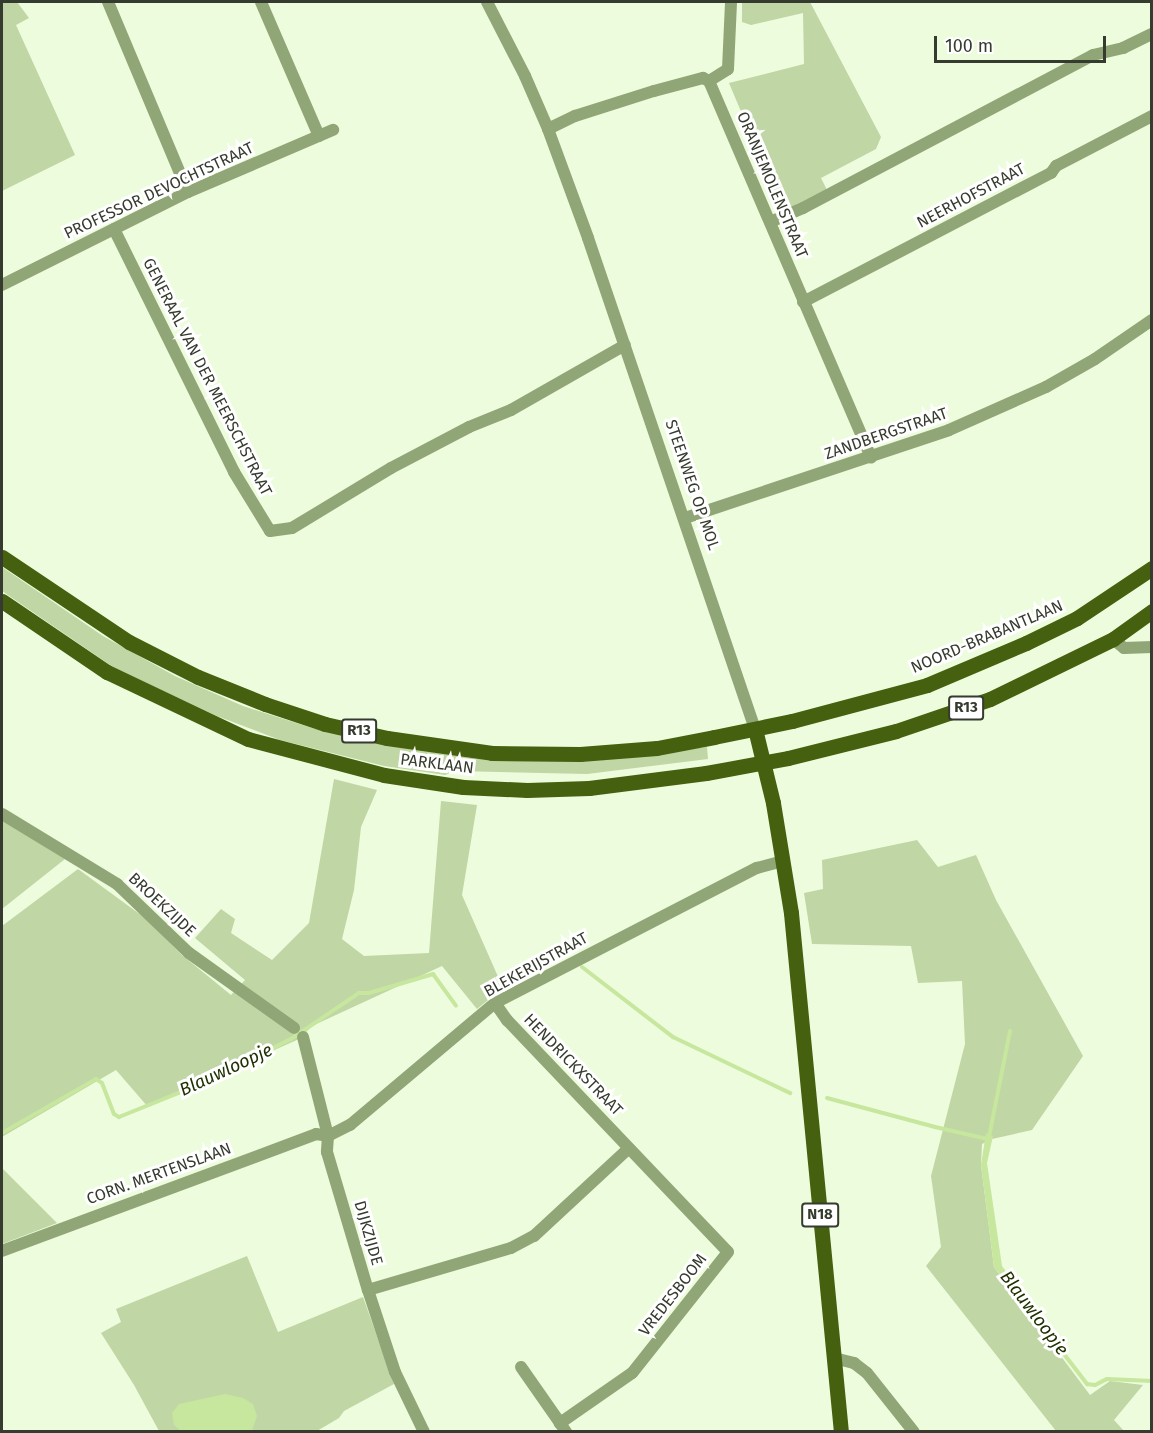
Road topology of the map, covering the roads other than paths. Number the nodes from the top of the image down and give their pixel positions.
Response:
1 (108, 2) edge
2 (261, 2) edge
3 (487, 2) edge
4 (730, 2) edge
5 (1152, 34) edge
6 (709, 81) junction
7 (1152, 116) edge
8 (548, 129) junction
9 (333, 130) dead end
10 (319, 136) junction
11 (188, 192) junction
12 (770, 222) junction
13 (114, 229) junction
14 (2, 285) edge
15 (803, 302) junction
16 (1152, 320) edge
17 (625, 345) junction
18 (871, 458) junction
19 (685, 518) junction
20 (2, 557) edge
21 (1152, 568) edge
22 (2, 601) edge
23 (1152, 611) edge
24 (1113, 639) junction
25 (1152, 647) edge
26 (755, 729) junction
27 (764, 762) junction
28 (2, 814) edge
29 (783, 861) junction
30 (495, 1003) junction
31 (298, 1033) joint
32 (328, 1137) junction
33 (629, 1148) junction
34 (715, 1238) joint
35 (2, 1251) edge
36 (368, 1290) junction
37 (834, 1358) junction
38 (521, 1367) dead end
39 (563, 1427) edge
40 (424, 1431) edge
41 (841, 1431) edge
42 (914, 1431) edge

1 - 11 street
2 - 10 street
3 - 8 street, STEENWEG OP MOL
4 - 6 street
5 - 12 street
6 - 8 street
6 - 12 street, ORANJEMOLENSTRAAT
7 - 15 street, NEERHOFSTRAAT
8 - 17 street, STEENWEG OP MOL
9 - 10 street, PROFESSOR DEVOCHTSTRAAT
10 - 11 street, PROFESSOR DEVOCHTSTRAAT
11 - 13 street, PROFESSOR DEVOCHTSTRAAT
12 - 15 street, ORANJEMOLENSTRAAT
13 - 14 street, PROFESSOR DEVOCHTSTRAAT
13 - 17 street, GENERAAL VAN DER MEERSCHSTRAAT
15 - 18 street, ORANJEMOLENSTRAAT
16 - 18 street, ZANDBERGSTRAAT
17 - 19 street, STEENWEG OP MOL
18 - 19 street, ZANDBERGSTRAAT
19 - 26 street, STEENWEG OP MOL
20 - 26 main road, PARKLAAN / R13
21 - 26 main road, NOORD-BRABANTLAAN / R13
22 - 27 main road, PARKLAAN / R13
23 - 24 main road, R13
24 - 25 street
24 - 27 main road, R13
26 - 27 main road, STEENWEG OP MOL / N18
27 - 29 main road, STEENWEG OP MOL / N18
28 - 31 street, BROEKZIJDE
29 - 30 street, BLEKERIJSTRAAT
29 - 37 main road, STEENWEG OP MOL / N18
30 - 32 street, BLEKERIJSTRAAT
30 - 33 street, HENDRICKXSTRAAT
31 - 32 street, DIJKZIJDE
32 - 35 street, CORN. MERTENSLAAN
32 - 36 street, DIJKZIJDE
33 - 34 street, HENDRICKXSTRAAT
33 - 36 street
34 - 39 street, VREDESBOOM
36 - 40 street, DIJKZIJDE
37 - 41 main road, N18
37 - 42 street
38 - 39 street, VREDESBOOM

